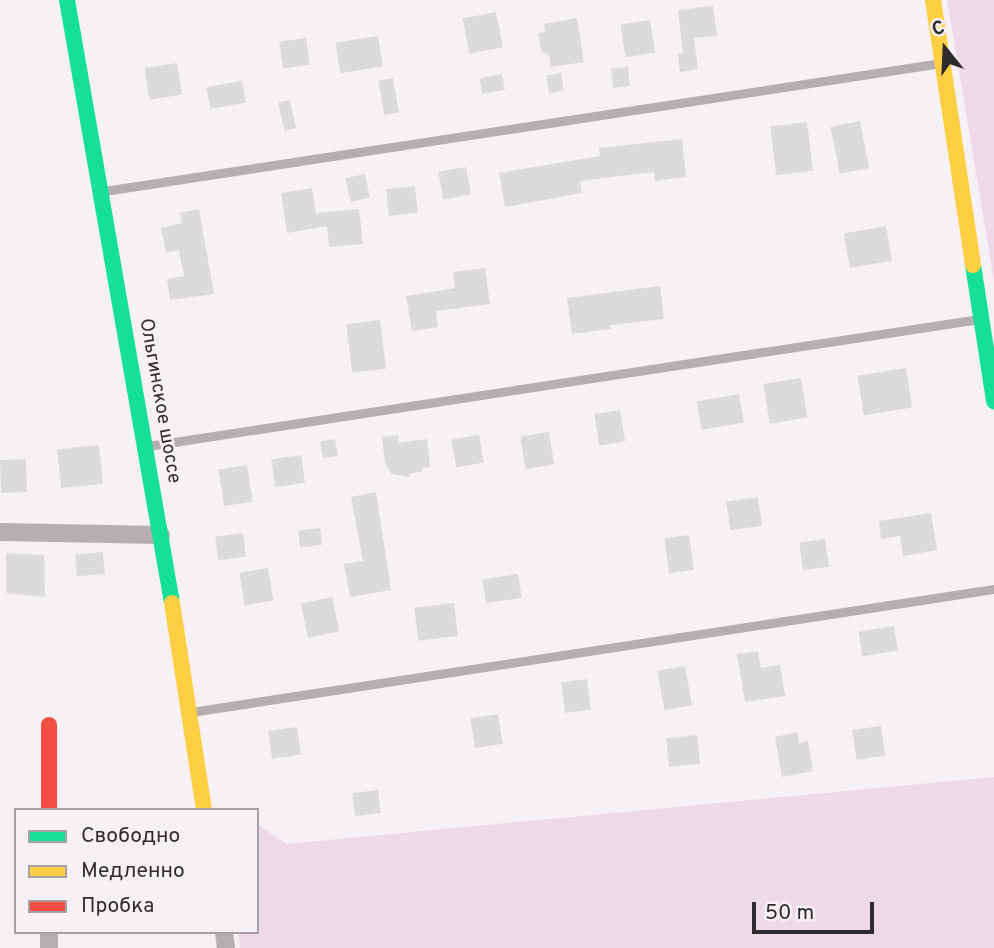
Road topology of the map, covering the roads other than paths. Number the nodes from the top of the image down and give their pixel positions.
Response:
1 (67, 0) edge
2 (933, 0) edge
3 (943, 62) junction
4 (100, 191) junction
5 (980, 319) junction
6 (994, 401) edge
7 (145, 446) junction
8 (0, 532) edge
9 (161, 535) junction
10 (994, 589) edge
11 (189, 712) junction
12 (49, 725) dead end
13 (49, 808) edge
14 (204, 808) edge

1 - 4 street, Ольгинское шоссе
2 - 3 street
3 - 4 lane
3 - 5 street
4 - 7 street, Ольгинское шоссе
5 - 6 street
5 - 7 lane
7 - 9 street, Ольгинское шоссе
8 - 9 street
9 - 11 street, Ольгинское шоссе
10 - 11 lane
11 - 14 street, Ольгинское шоссе
12 - 13 street

